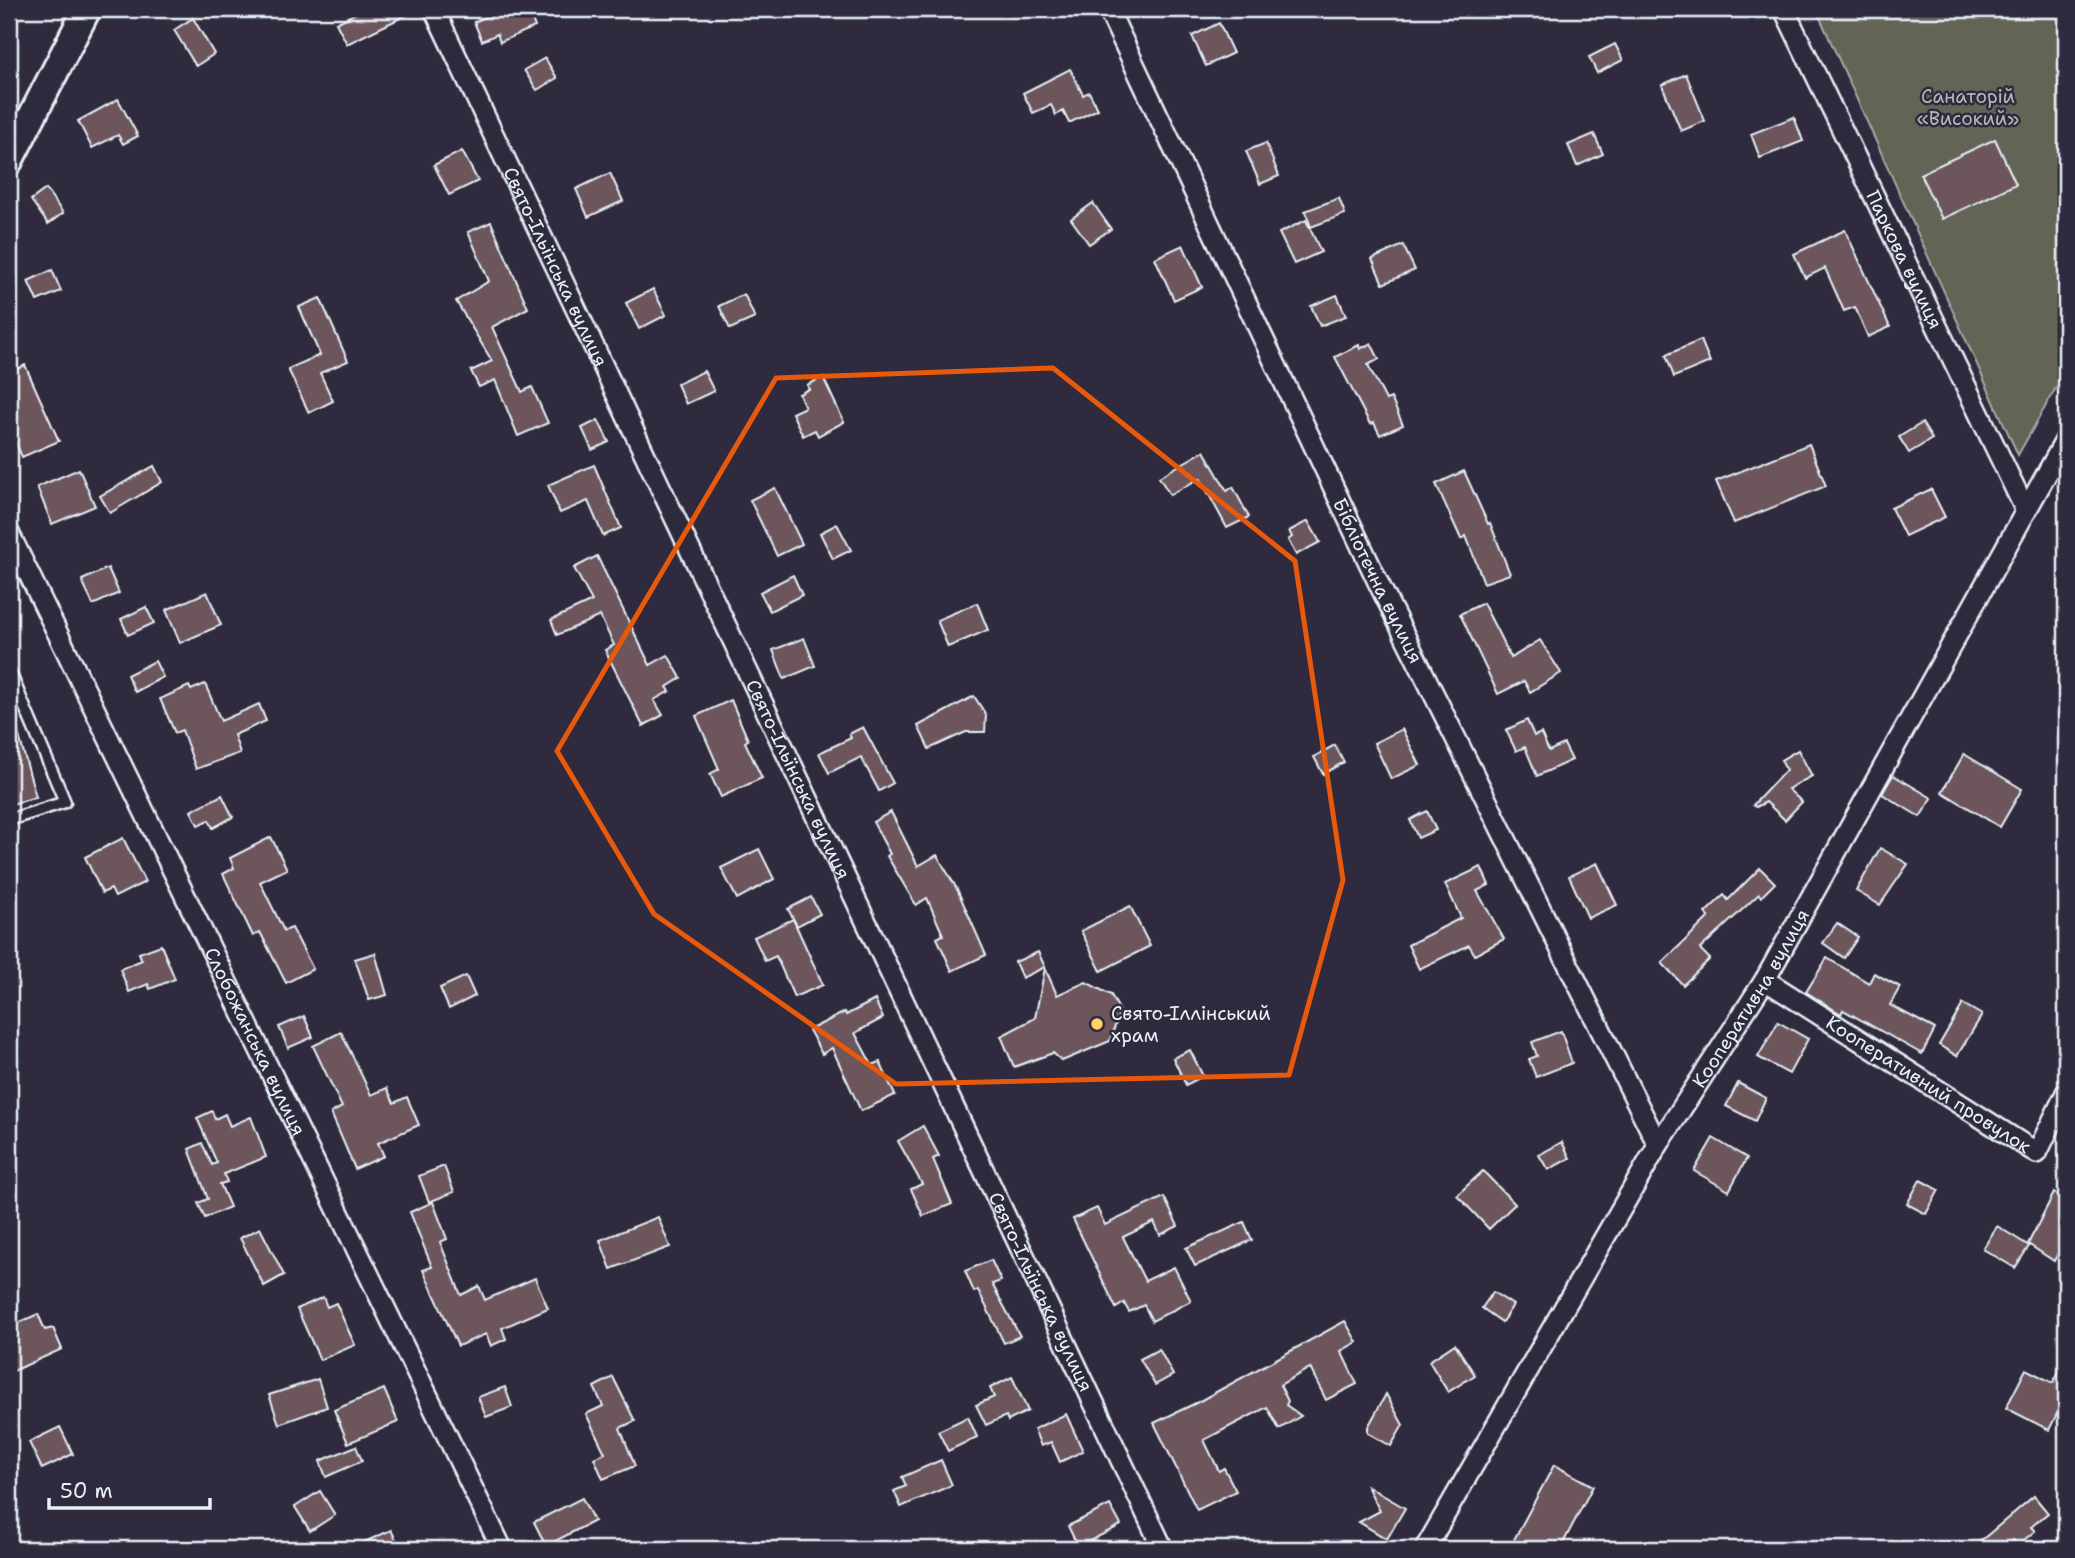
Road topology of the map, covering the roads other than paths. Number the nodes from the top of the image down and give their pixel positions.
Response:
1 (87, 9) edge
2 (433, 9) edge
3 (1108, 9) edge
4 (1784, 9) edge
5 (9, 161) edge
6 (2066, 439) edge
7 (2026, 511) junction
8 (9, 533) edge
9 (9, 670) edge
10 (13, 691) edge
11 (9, 820) edge
12 (1765, 980) junction
13 (2066, 1093) edge
14 (1658, 1145) junction
15 (502, 1549) edge
16 (1163, 1549) edge
17 (1425, 1549) edge

1 - 5 street
2 - 16 street, Свято-Ільїнська вулиця
3 - 14 street, Бібліотечна вулиця
4 - 7 street, Паркова вулиця
6 - 7 street, Кооперативна вулиця
7 - 12 street, Кооперативна вулиця
8 - 15 street, Слобожанська вулиця
9 - 10 lane
10 - 11 lane
12 - 13 street, Кооперативний провулок
12 - 14 street, Кооперативна вулиця
14 - 17 street, Кооперативна вулиця

